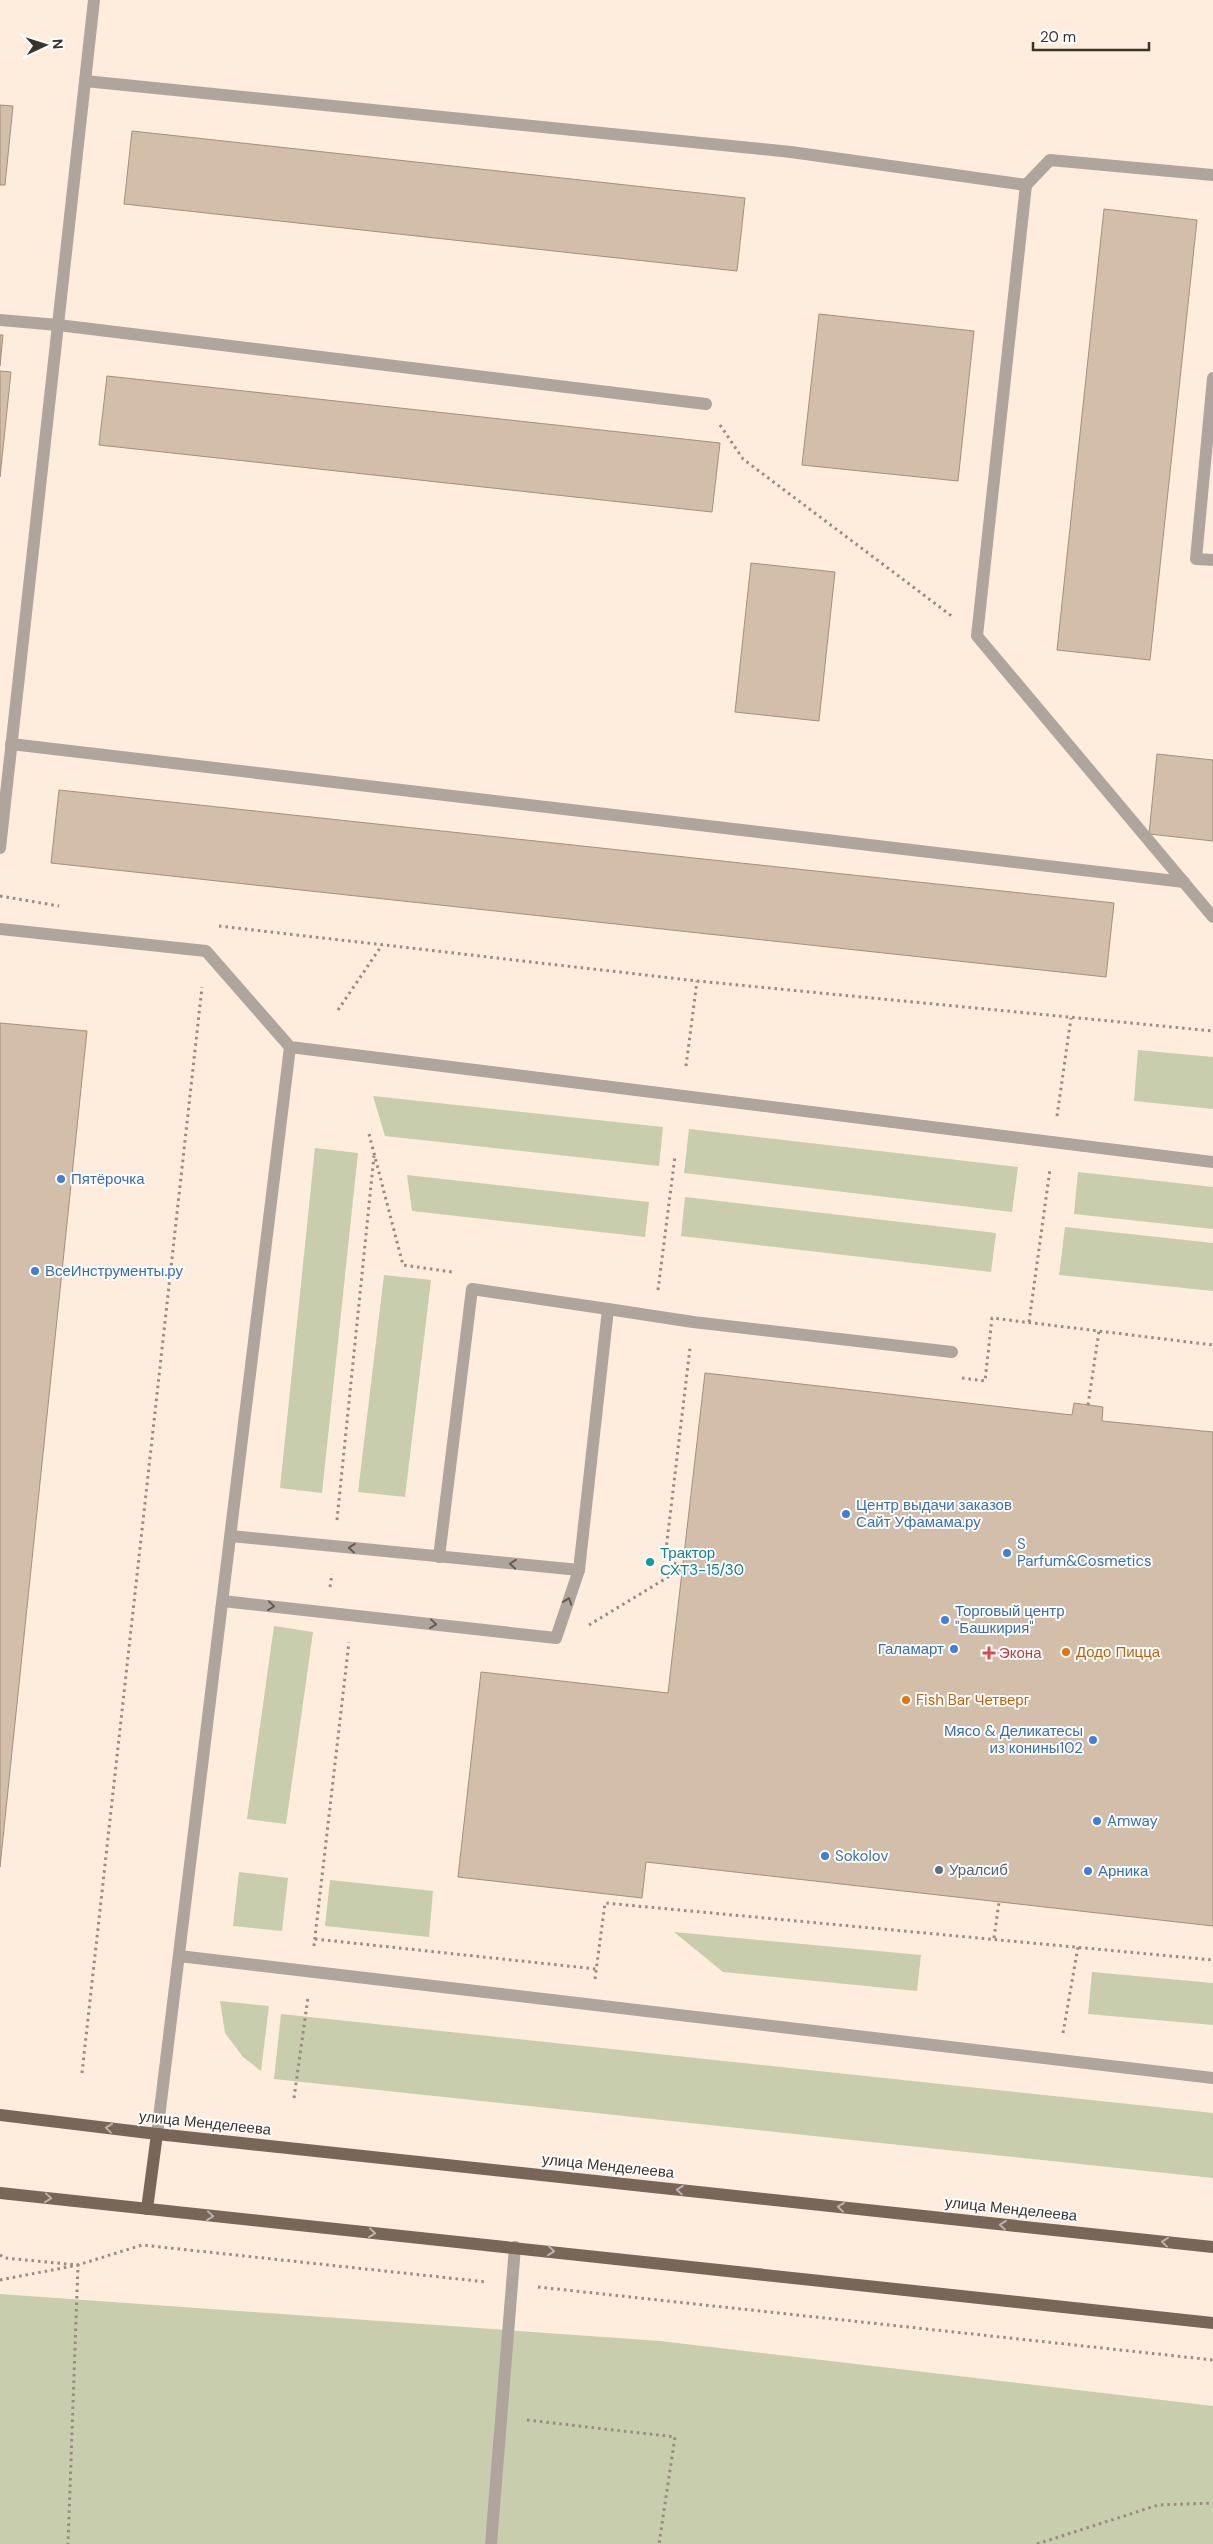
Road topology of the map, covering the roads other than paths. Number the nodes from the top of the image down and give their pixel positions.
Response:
1 (94, 0) edge
2 (85, 81) junction
3 (1213, 175) edge
4 (1026, 185) junction
5 (0, 320) edge
6 (58, 325) junction
7 (1213, 378) edge
8 (706, 404) road end
9 (1213, 560) edge
10 (11, 744) junction
11 (0, 848) edge
12 (1184, 882) junction
13 (1213, 917) edge
14 (0, 929) edge
15 (290, 1047) junction
16 (1213, 1162) edge
17 (608, 1309) junction
18 (952, 1352) dead end
19 (231, 1536) junction
20 (439, 1557) junction
21 (579, 1570) junction
22 (223, 1601) junction
23 (179, 1956) junction
24 (1213, 2078) edge
25 (0, 2114) edge
26 (157, 2134) junction
27 (0, 2193) edge
28 (147, 2209) junction
29 (515, 2247) junction
30 (1213, 2247) edge
31 (1213, 2323) edge
32 (491, 2544) edge

1 - 2 street
2 - 4 street
2 - 6 street
3 - 4 street
4 - 12 street
5 - 6 street
6 - 8 street
6 - 10 street
7 - 9 street
10 - 11 street
10 - 12 street
12 - 13 street
14 - 15 street
15 - 16 street
15 - 19 street
17 - 18 street
17 - 20 street
17 - 21 street
20 -> 19 street
19 - 22 street
21 -> 20 street
22 -> 21 street
22 - 23 street
23 - 24 street
23 - 26 street
26 -> 25 main road, улица Менделеева
26 - 28 main road
30 -> 26 main road, улица Менделеева
27 -> 28 main road
28 -> 29 main road
29 -> 31 main road
29 - 32 street

